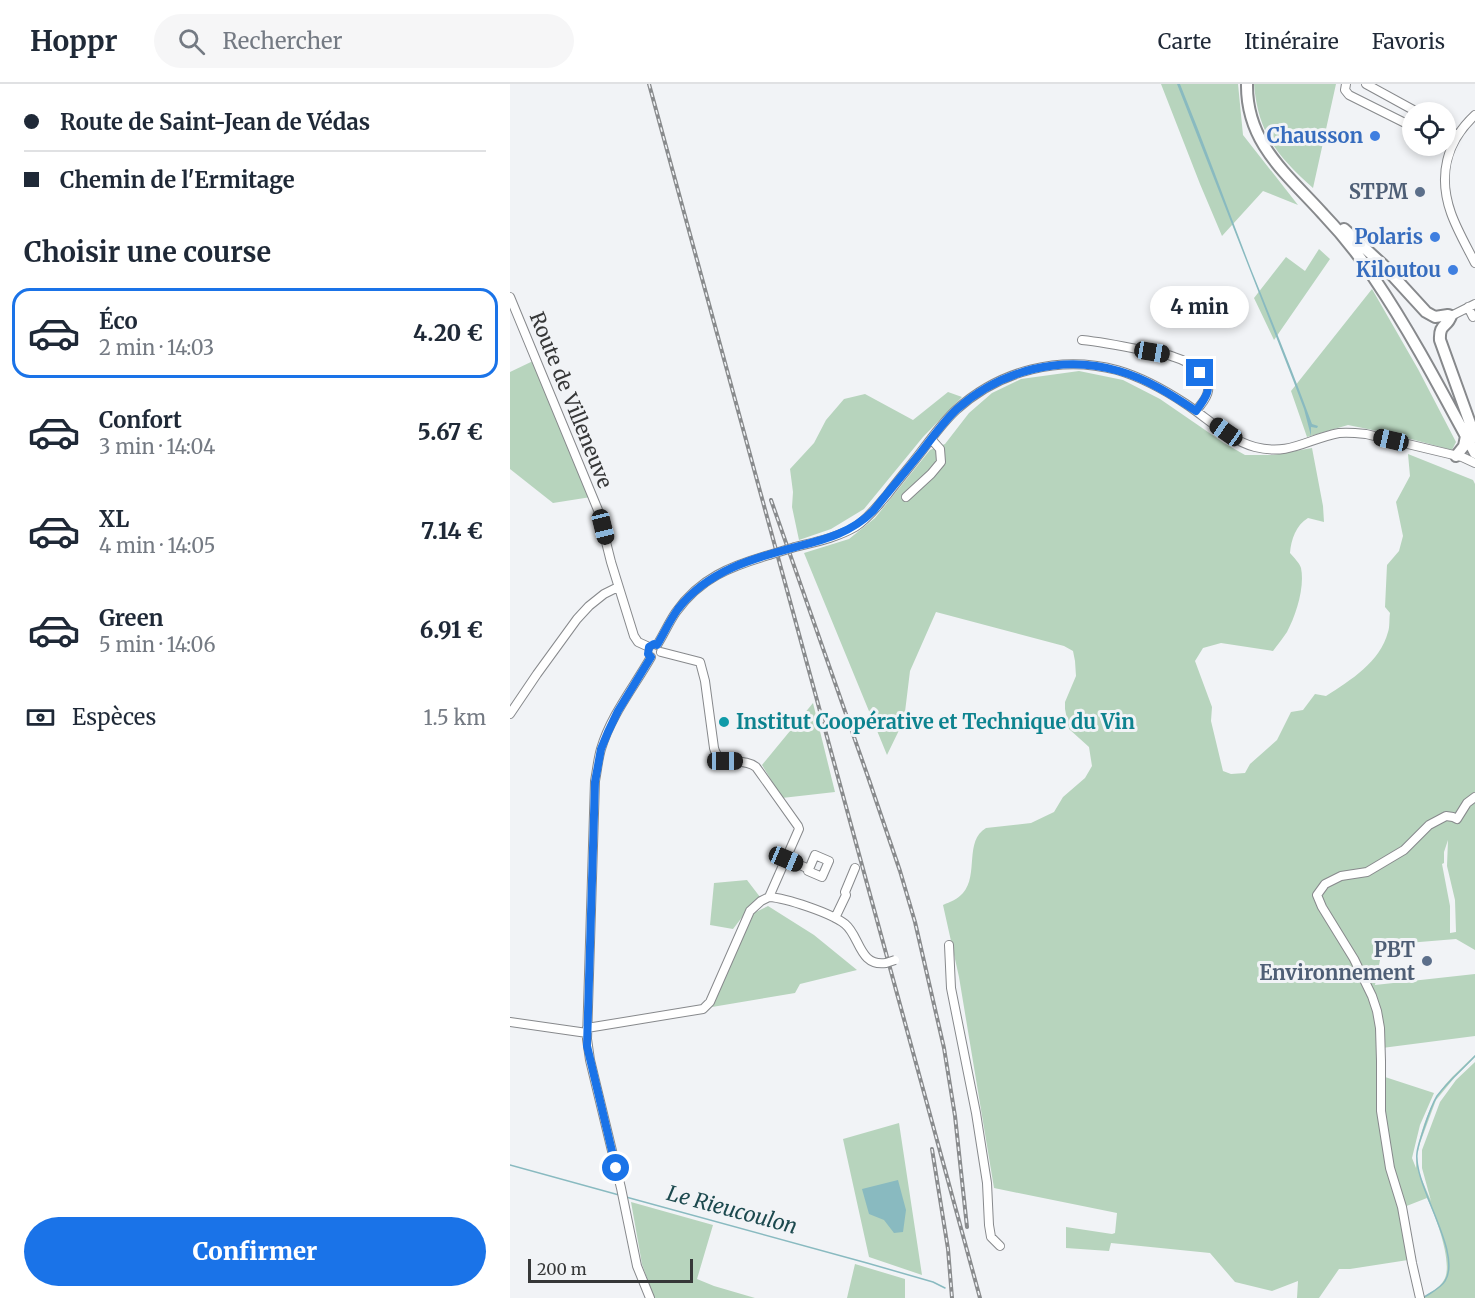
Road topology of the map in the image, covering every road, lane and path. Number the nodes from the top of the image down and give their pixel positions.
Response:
1 (1247, 84) edge
2 (1346, 84) edge
3 (1366, 84) edge
4 (1402, 104) edge
5 (1475, 115) edge
6 (1402, 122) edge
7 (1457, 135) edge
8 (1447, 156) edge
9 (1326, 216) junction
10 (1475, 263) edge
11 (510, 297) edge
12 (1471, 305) edge
13 (1451, 316) junction
14 (1475, 316) edge
15 (1082, 340) dead end
16 (1196, 411) junction
17 (1470, 436) edge
18 (931, 439) junction
19 (1475, 453) edge
20 (1456, 456) junction
21 (1475, 463) edge
22 (906, 497) dead end
23 (618, 587) junction
24 (656, 648) junction
25 (510, 714) edge
26 (1475, 797) edge
27 (786, 859) junction
28 (855, 868) dead end
29 (809, 869) dead end
30 (769, 897) junction
31 (835, 918) junction
32 (949, 945) dead end
33 (895, 960) dead end
34 (510, 1022) edge
35 (587, 1031) junction
36 (1000, 1246) dead end
37 (650, 1298) edge
38 (1420, 1298) edge

1 - 9 main road
2 - 6 street
3 - 4 street
5 - 7 street
8 - 10 street
9 - 13 main road
9 - 17 main road
11 - 23 street, Route de Villeneuve
12 - 13 street
12 - 14 street
13 - 17 main road
15 - 16 street
16 - 18 street
16 - 20 street
17 - 19 main road
17 - 20 main road
18 - 22 street
18 - 24 street, bridge
20 - 21 street
23 - 24 street, Route de Villeneuve
23 - 25 street
24 - 27 street
24 - 35 street
26 - 38 street
27 - 29 street
27 - 30 street
28 - 31 street
30 - 31 street
30 - 35 street
31 - 33 street, bridge
32 - 36 street
34 - 35 street
35 - 37 street

